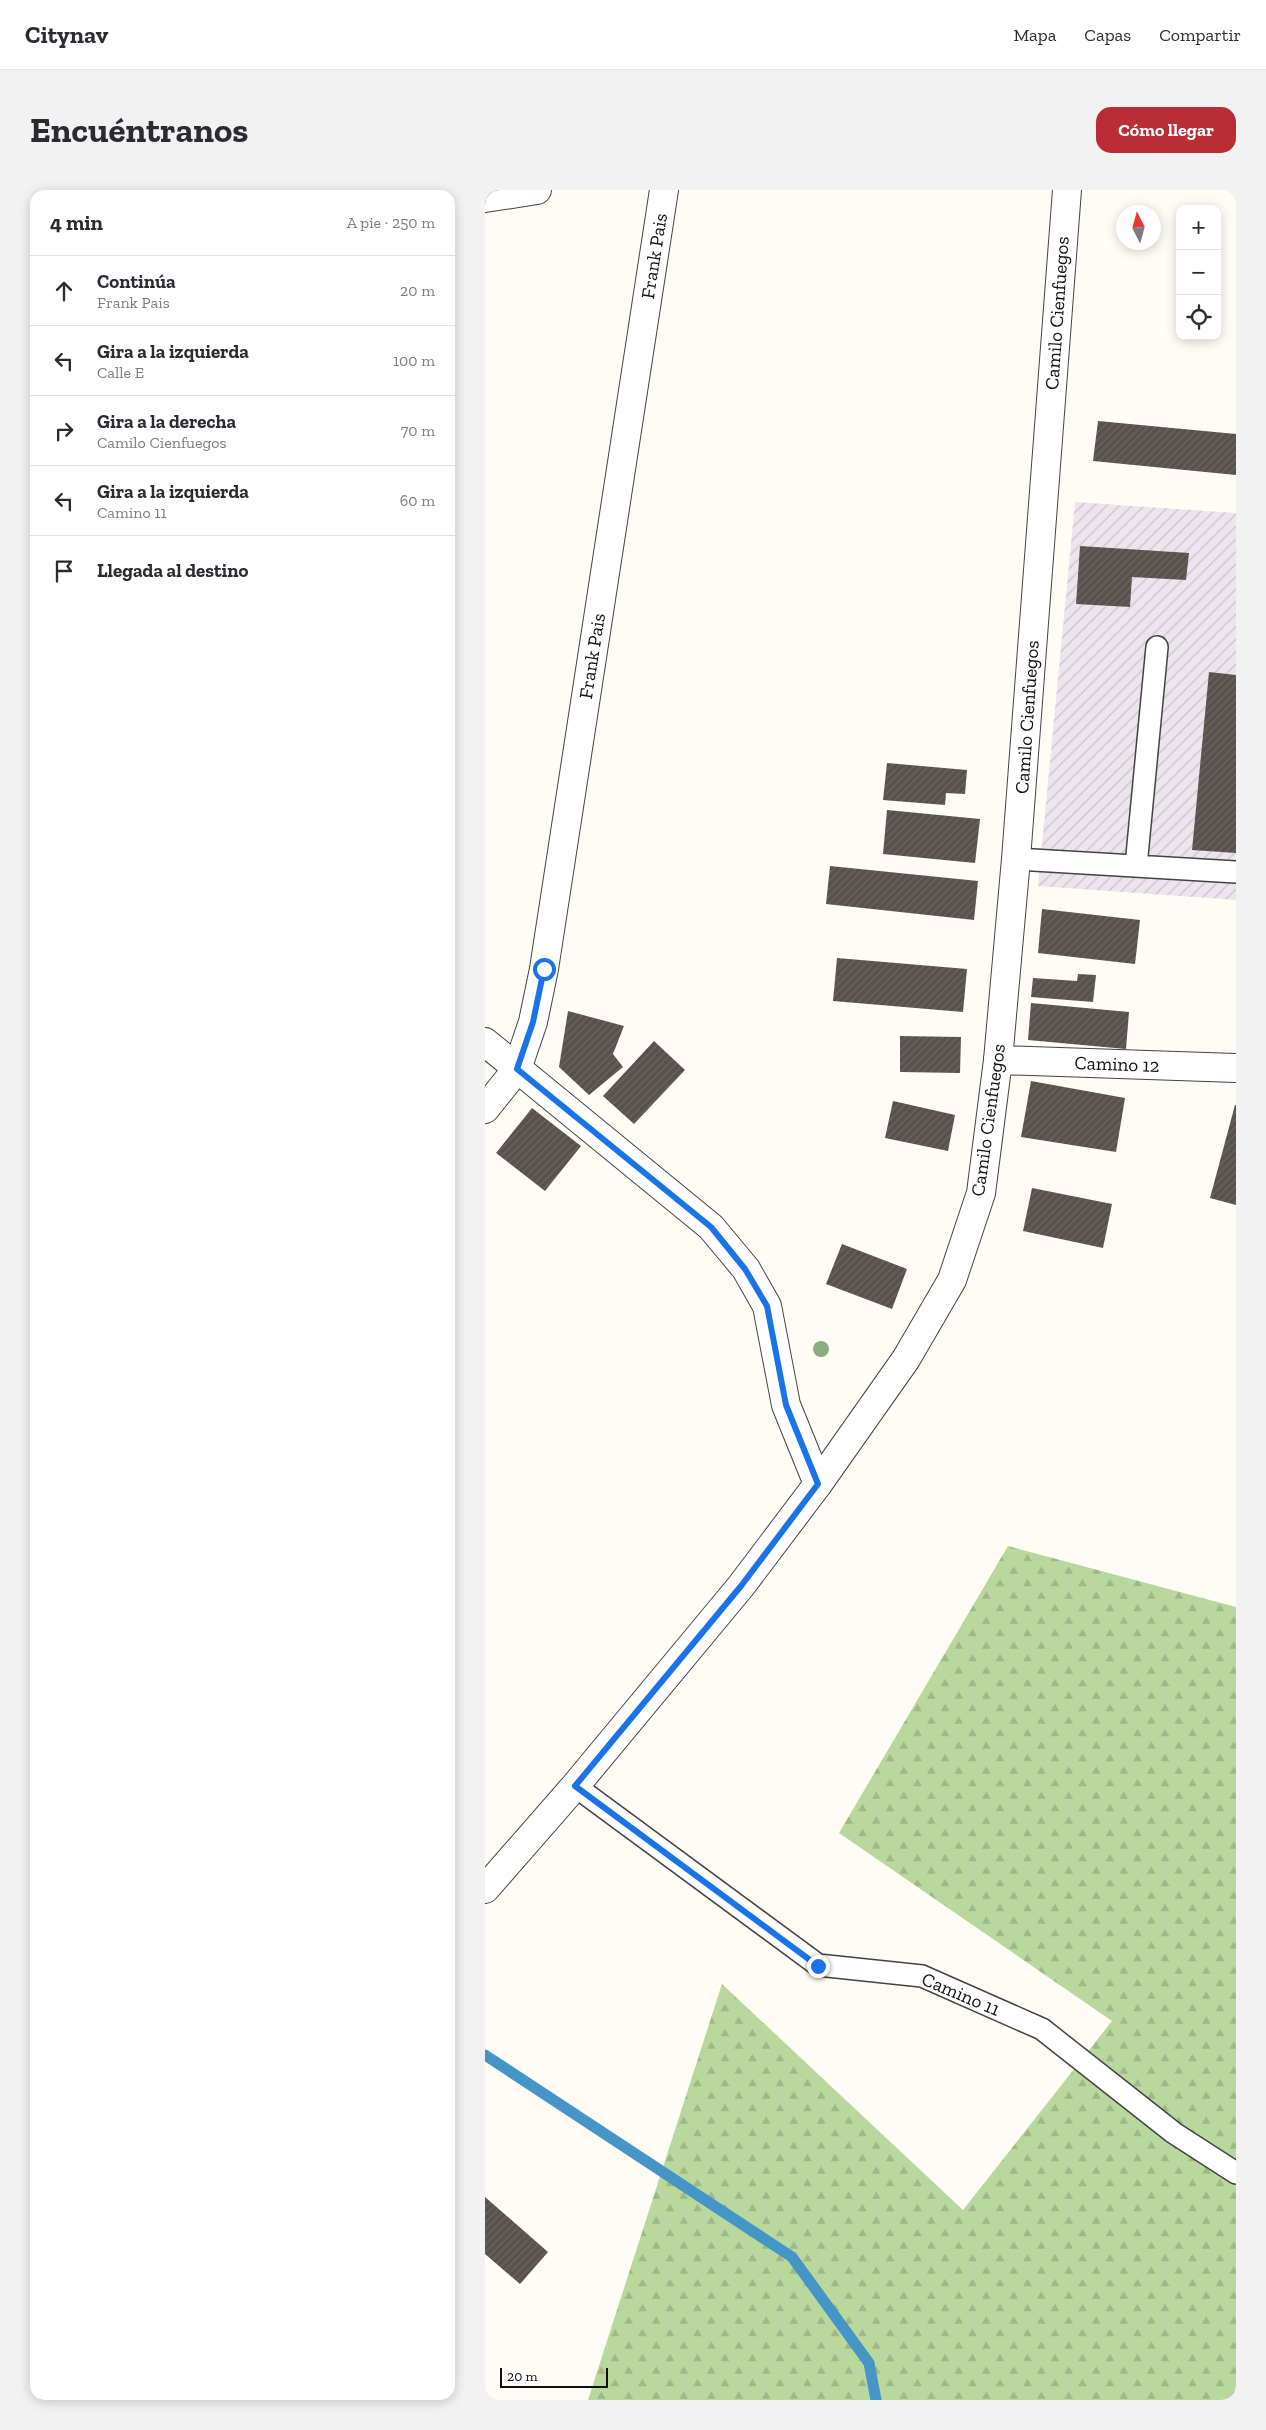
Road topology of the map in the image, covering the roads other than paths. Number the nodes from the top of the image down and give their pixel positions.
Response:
1 (537, 190) edge
2 (664, 190) edge
3 (1067, 190) edge
4 (485, 198) edge
5 (1157, 646) dead end
6 (1016, 859) junction
7 (1137, 866) junction
8 (1236, 872) edge
9 (485, 1042) edge
10 (998, 1060) junction
11 (1236, 1068) edge
12 (517, 1069) junction
13 (485, 1109) edge
14 (818, 1484) junction
15 (575, 1786) junction
16 (485, 1889) edge
17 (1236, 2173) edge

1 - 4 street
2 - 12 street, Frank Pais
3 - 6 street, Camilo Cienfuegos
5 - 7 lane
6 - 7 lane
6 - 10 street, Camilo Cienfuegos
7 - 8 lane
9 - 12 street
10 - 11 street, Camino 12
10 - 14 street, Camilo Cienfuegos
12 - 13 street, Frank Pais
12 - 14 street
14 - 15 street, Camilo Cienfuegos
15 - 16 street, Camilo Cienfuegos
15 - 17 lane, Camino 11

